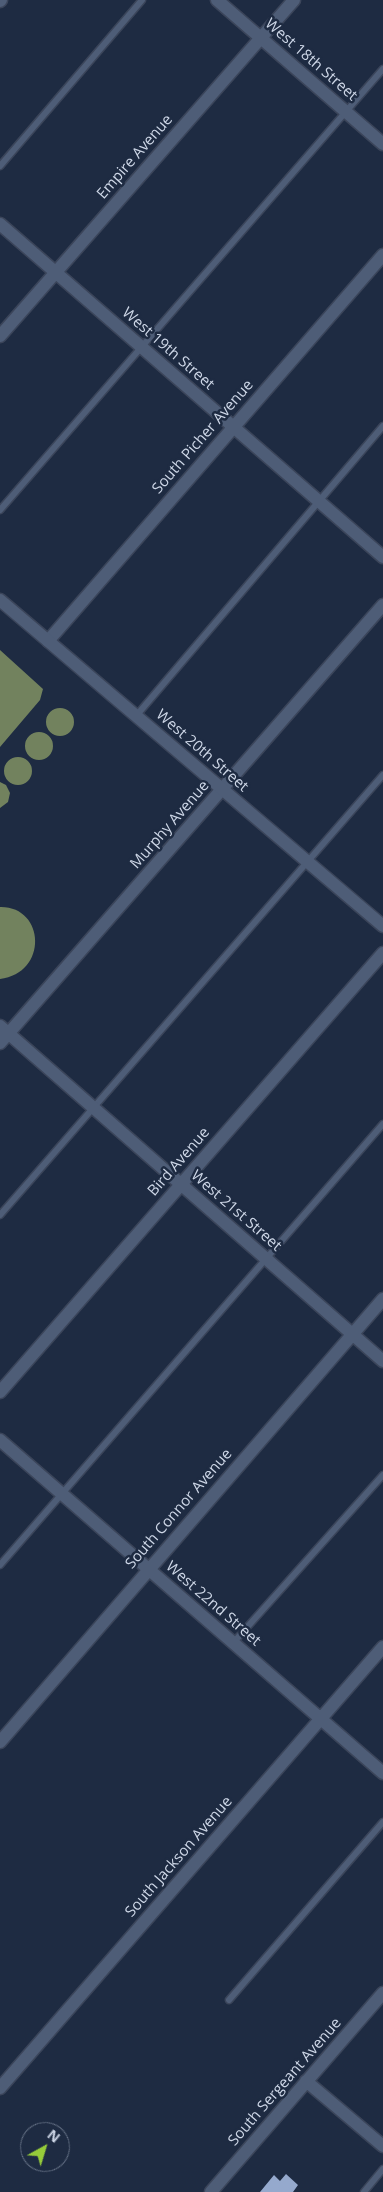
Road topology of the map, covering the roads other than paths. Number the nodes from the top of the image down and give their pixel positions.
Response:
1 (142, 0) edge
2 (217, 0) edge
3 (294, 0) edge
4 (261, 38) junction
5 (383, 69) edge
6 (346, 112) junction
7 (383, 144) edge
8 (0, 166) edge
9 (0, 224) edge
10 (383, 255) edge
11 (56, 273) junction
12 (0, 336) edge
13 (141, 347) junction
14 (383, 426) edge
15 (233, 428) junction
16 (318, 501) junction
17 (0, 510) edge
18 (383, 557) edge
19 (0, 600) edge
20 (383, 606) edge
21 (48, 641) junction
22 (136, 716) junction
23 (383, 774) edge
24 (222, 790) junction
25 (308, 863) junction
26 (383, 926) edge
27 (383, 953) edge
28 (3, 1034) edge
29 (94, 1108) junction
30 (383, 1124) edge
31 (181, 1185) junction
32 (0, 1215) edge
33 (266, 1259) junction
34 (383, 1299) edge
35 (352, 1334) junction
36 (383, 1361) edge
37 (0, 1392) edge
38 (0, 1440) edge
39 (383, 1475) edge
40 (62, 1494) junction
41 (0, 1565) edge
42 (148, 1569) junction
43 (233, 1643) junction
44 (383, 1647) edge
45 (320, 1719) junction
46 (0, 1742) edge
47 (383, 1773) edge
48 (383, 1822) edge
49 (383, 1993) edge
50 (229, 2000) dead end
51 (306, 2081) junction
52 (0, 2088) edge
53 (383, 2146) edge
54 (383, 2169) edge
55 (211, 2192) edge
56 (364, 2192) edge

1 - 8 lane
2 - 4 street, West 18th Street
3 - 4 street, Empire Avenue
4 - 6 street, West 18th Street
4 - 11 street, Empire Avenue
5 - 6 lane
6 - 7 street, West 18th Street
6 - 13 lane
9 - 11 street, West 19th Street
10 - 15 street, South Picher Avenue
11 - 12 street, Empire Avenue
11 - 13 street, West 19th Street
13 - 15 street, West 19th Street
13 - 17 lane
14 - 16 lane
15 - 16 street, West 19th Street
15 - 21 street, South Picher Avenue
16 - 18 street, West 19th Street
16 - 22 lane
19 - 21 street, West 20th Street
20 - 24 street, Murphy Avenue
21 - 22 street, West 20th Street
22 - 24 street, West 20th Street
23 - 25 lane
24 - 25 street, West 20th Street
24 - 28 street, Murphy Avenue
25 - 26 street, West 20th Street
25 - 29 lane
27 - 31 street, Bird Avenue
28 - 29 street, West 21st Street
29 - 31 street, West 21st Street
29 - 32 lane
30 - 33 lane
31 - 33 street, West 21st Street
31 - 37 street, Bird Avenue
33 - 35 street, West 21st Street
33 - 40 lane
34 - 35 street, South Connor Avenue
35 - 36 street, West 21st Street
35 - 42 street, South Connor Avenue
38 - 40 street, West 22nd Street
39 - 43 lane
40 - 41 lane
40 - 42 street, West 22nd Street
42 - 43 street, West 22nd Street
42 - 46 street, South Connor Avenue
43 - 45 street, West 22nd Street
44 - 45 street, South Jackson Avenue
45 - 47 street, West 22nd Street
45 - 52 street, South Jackson Avenue
48 - 50 lane
49 - 51 street, South Sergeant Avenue
51 - 53 street
51 - 55 street, South Sergeant Avenue
54 - 56 lane

